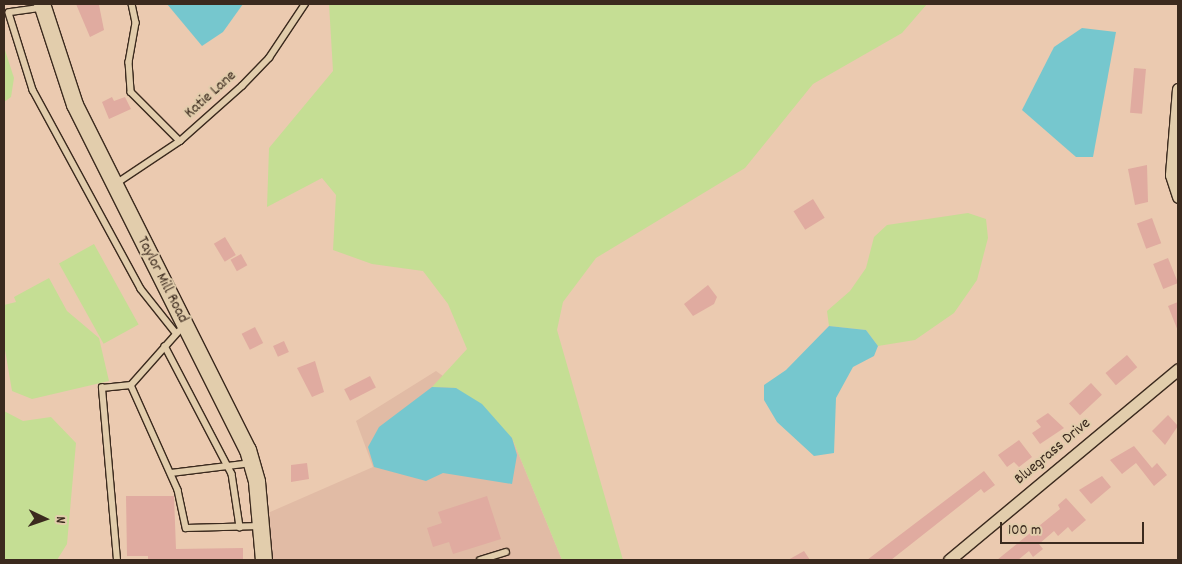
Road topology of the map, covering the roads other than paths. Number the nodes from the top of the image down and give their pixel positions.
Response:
1 (132, 4) edge
2 (305, 4) edge
3 (42, 6) edge
4 (1178, 90) edge
5 (180, 141) junction
6 (114, 185) junction
7 (1178, 197) edge
8 (181, 330) junction
9 (165, 346) junction
10 (1178, 369) edge
11 (131, 385) junction
12 (251, 463) junction
13 (228, 466) junction
14 (171, 473) junction
15 (262, 526) junction
16 (240, 527) junction
17 (506, 552) dead end
18 (117, 560) edge
19 (264, 560) edge
20 (480, 560) edge
21 (949, 560) edge

1 - 5 lane
2 - 5 lane, Katie Lane
3 - 6 main road, Taylor Mill Road
3 - 8 lane
4 - 7 street
5 - 6 lane, Katie Lane
6 - 8 main road, Taylor Mill Road
8 - 9 lane
8 - 12 main road, Taylor Mill Road
9 - 11 lane
9 - 13 lane
10 - 21 street, Bluegrass Drive
11 - 14 lane
11 - 18 lane
12 - 13 lane
12 - 15 main road, Taylor Mill Road
13 - 14 lane
13 - 16 lane
14 - 16 lane
15 - 16 lane
15 - 19 main road, Taylor Mill Road
17 - 20 lane

